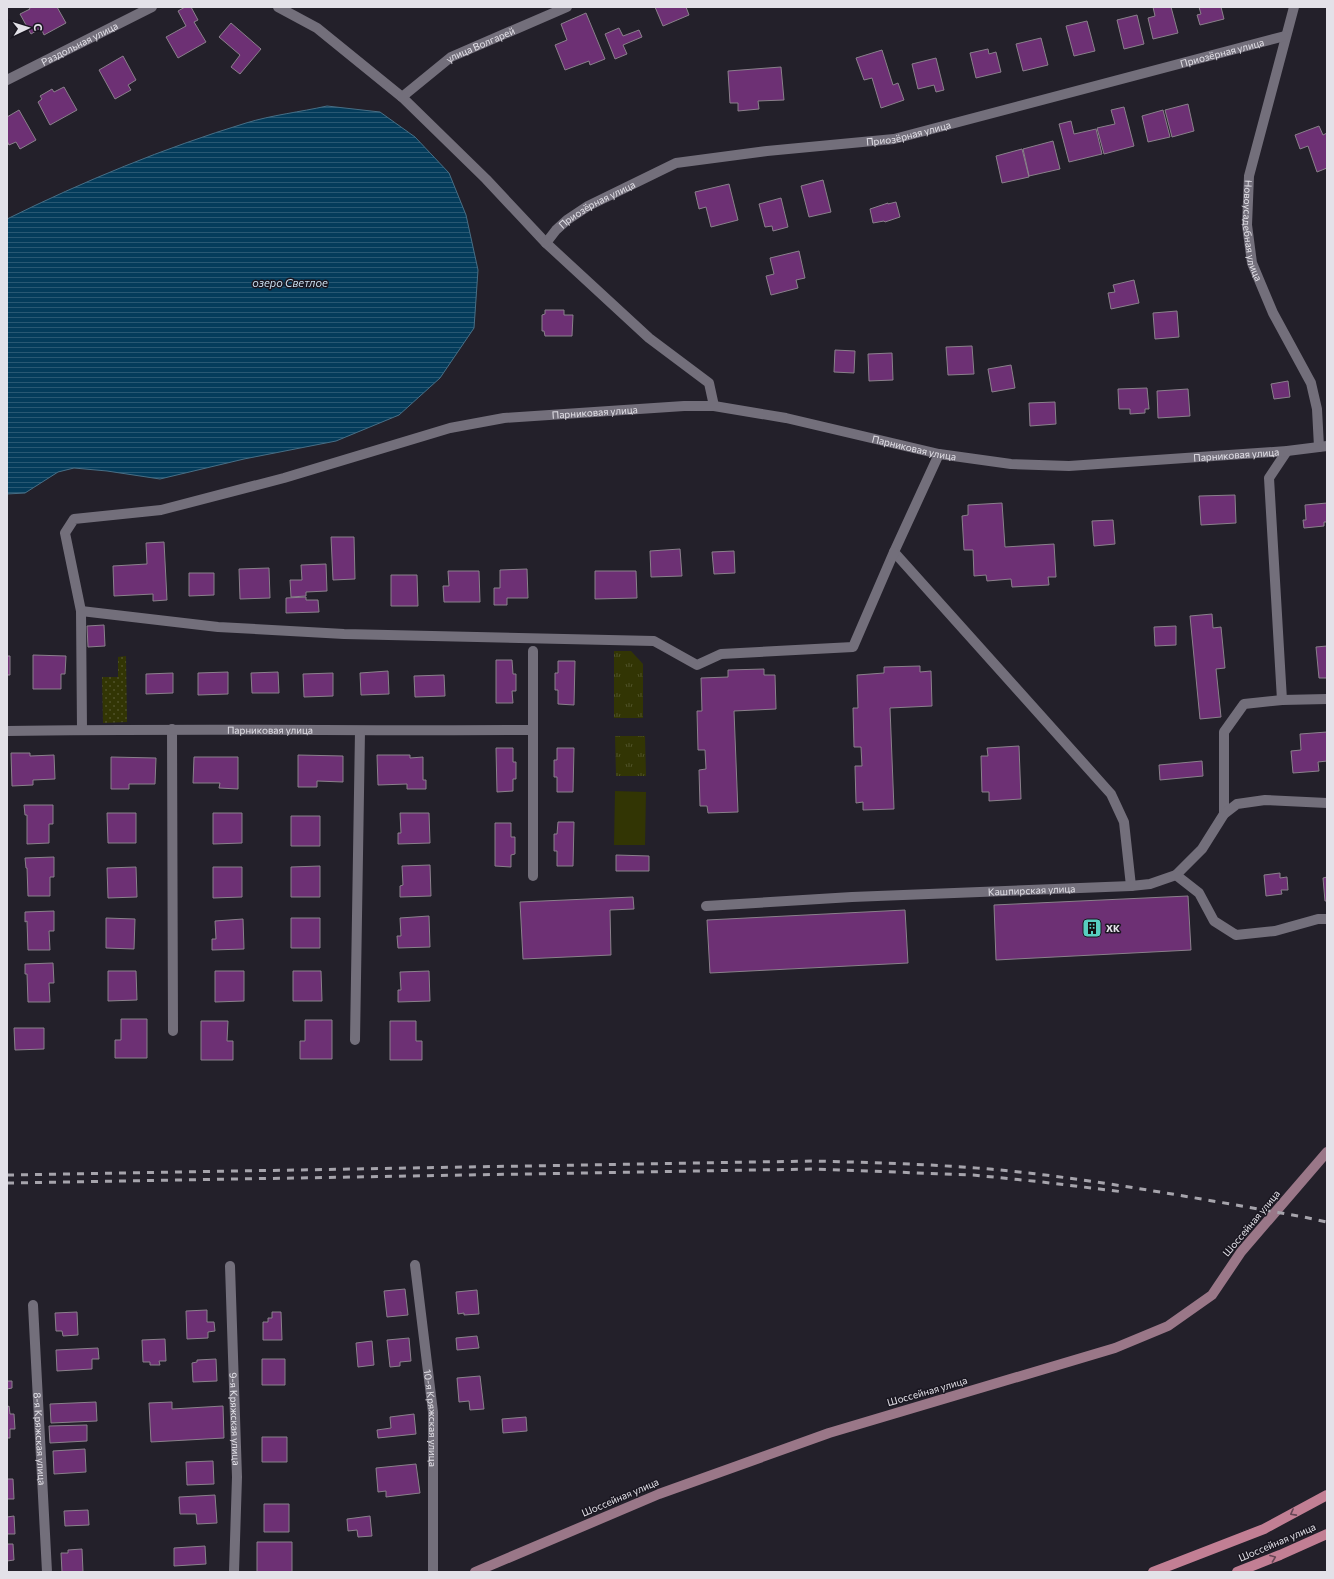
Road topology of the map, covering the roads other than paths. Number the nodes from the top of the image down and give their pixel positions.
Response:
1 (152, 7) edge
2 (278, 7) edge
3 (567, 7) edge
4 (1294, 7) edge
5 (1285, 36) junction
6 (7, 80) edge
7 (402, 97) junction
8 (546, 244) junction
9 (714, 406) junction
10 (1323, 447) edge
11 (1287, 451) junction
12 (940, 454) junction
13 (894, 552) junction
14 (81, 612) junction
15 (533, 651) dead end
16 (1327, 699) edge
17 (1282, 700) junction
18 (172, 729) junction
19 (82, 730) junction
20 (532, 730) junction
21 (7, 731) edge
22 (360, 731) junction
23 (1327, 803) edge
24 (1224, 814) junction
25 (1176, 875) junction
26 (533, 876) dead end
27 (1131, 886) junction
28 (706, 906) dead end
29 (1327, 919) edge
30 (173, 1031) dead end
31 (355, 1040) dead end
32 (1327, 1152) edge
33 (415, 1265) dead end
34 (230, 1266) dead end
35 (33, 1305) dead end
36 (1327, 1495) edge
37 (1327, 1534) edge
38 (47, 1572) edge
39 (234, 1572) edge
40 (433, 1572) edge
41 (475, 1572) edge
42 (1153, 1572) edge
43 (1237, 1572) edge

1 - 6 street, Раздольная улица
2 - 7 street
3 - 7 street, улица Волгарей
4 - 5 street, Новоусадебная улица
5 - 8 street, Приозёрная улица
5 - 10 street, Новоусадебная улица
7 - 8 street
8 - 9 street
9 - 12 street, Парниковая улица
9 - 14 street, Парниковая улица
10 - 11 street, Парниковая улица
11 - 12 street, Парниковая улица
11 - 17 street
12 - 13 street
13 - 14 street
13 - 27 street
14 - 19 street
15 - 20 street
16 - 17 street
17 - 24 street
18 - 19 street, Парниковая улица
18 - 22 street, Парниковая улица
18 - 30 street
19 - 21 street, Парниковая улица
20 - 22 street, Парниковая улица
20 - 26 street
22 - 31 street
23 - 24 street
24 - 25 street
25 - 27 street, Кашпирская улица
25 - 29 street
27 - 28 street, Кашпирская улица
32 - 41 main road, Шоссейная улица
33 - 40 street, 10-я Кряжская улица
34 - 39 street, 9-я Кряжская улица
35 - 38 street, 8-я Кряжская улица
36 -> 42 main road, Шоссейная улица
43 -> 37 main road, Шоссейная улица

